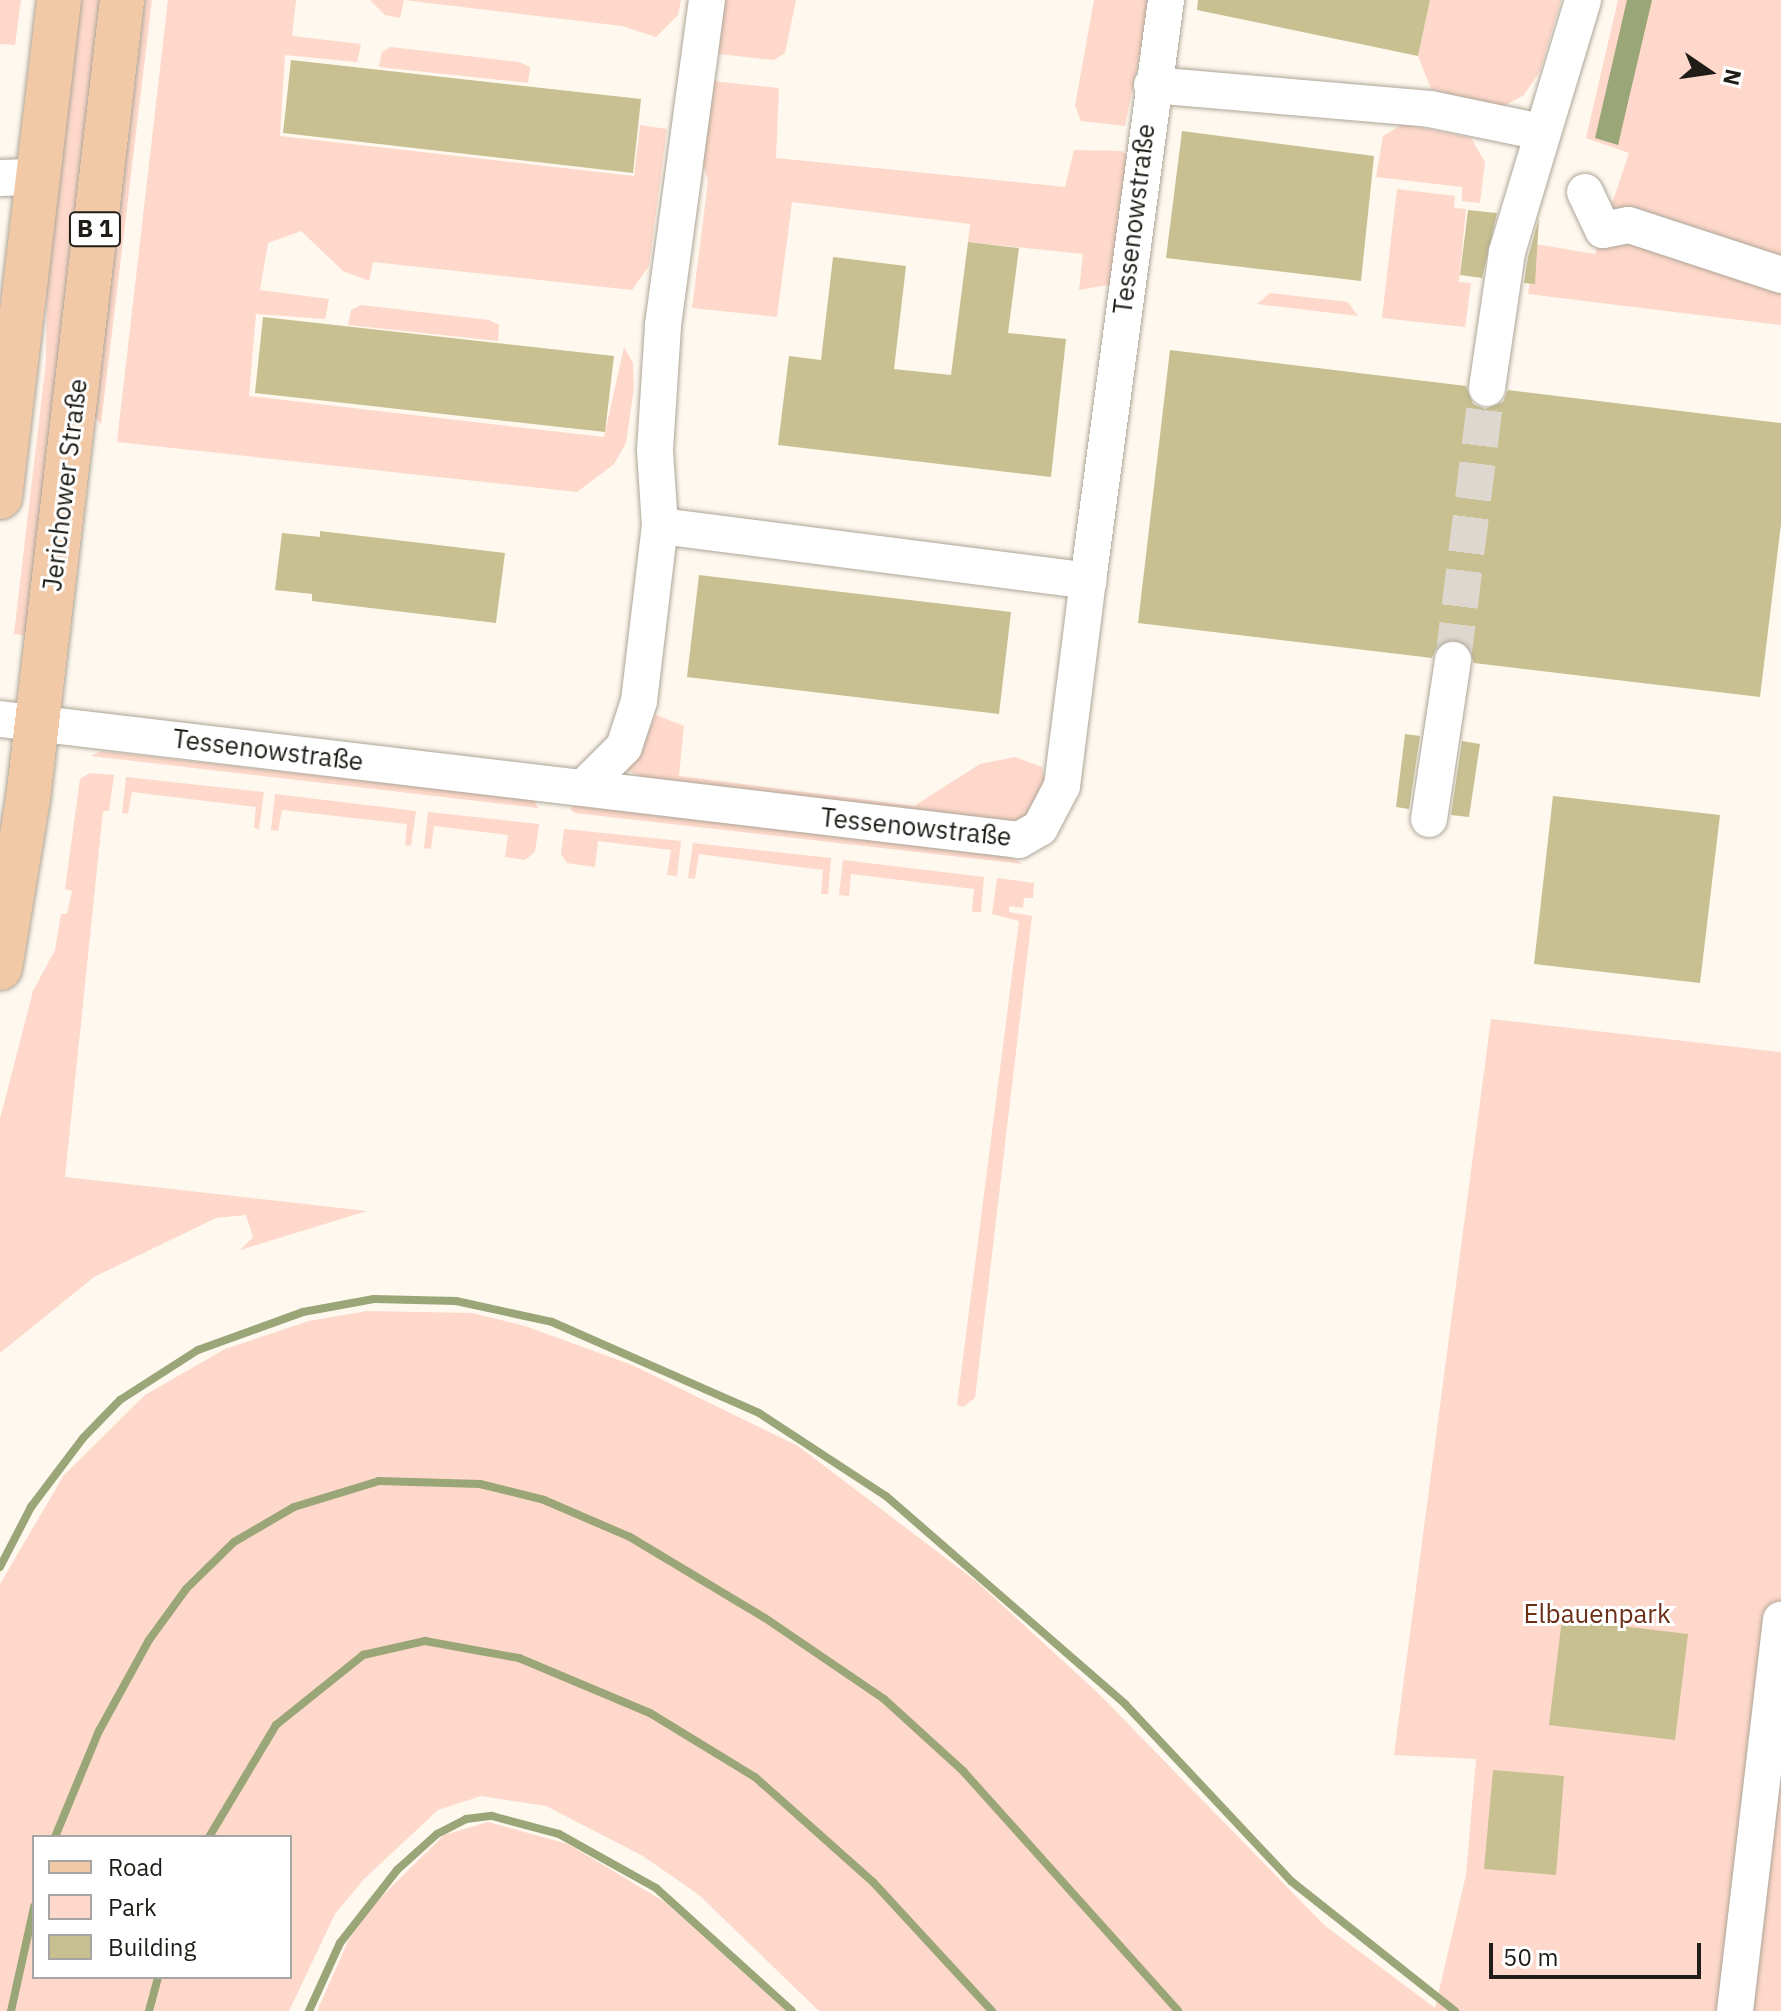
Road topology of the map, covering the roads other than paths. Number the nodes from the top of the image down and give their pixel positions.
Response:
1 (59, 0) edge
2 (122, 0) edge
3 (707, 0) edge
4 (1166, 0) edge
5 (1583, 0) edge
6 (1152, 85) junction
7 (1541, 132) junction
8 (1529, 172) junction
9 (19, 178) edge
10 (1781, 275) edge
11 (1487, 388) tunnel mouth
12 (0, 497) edge
13 (660, 526) junction
14 (1088, 581) junction
15 (1453, 660) tunnel mouth
16 (18, 721) edge
17 (585, 786) junction
18 (1429, 819) dead end
19 (0, 968) edge
20 (1781, 1620) edge
21 (1735, 2011) edge

1 - 9 main road, B 1
2 - 16 main road, Jerichower Straße / B 1
3 - 13 street
4 - 6 street, Tessenowstraße
5 - 7 street
6 - 7 street
6 - 14 street, Tessenowstraße
7 - 8 street
8 - 10 street
8 - 11 street
9 - 12 main road, B 1
13 - 14 street
13 - 17 street
14 - 17 street, Tessenowstraße
15 - 18 street
16 - 17 street, Tessenowstraße
16 - 19 main road, Jerichower Straße / B 1
20 - 21 street

